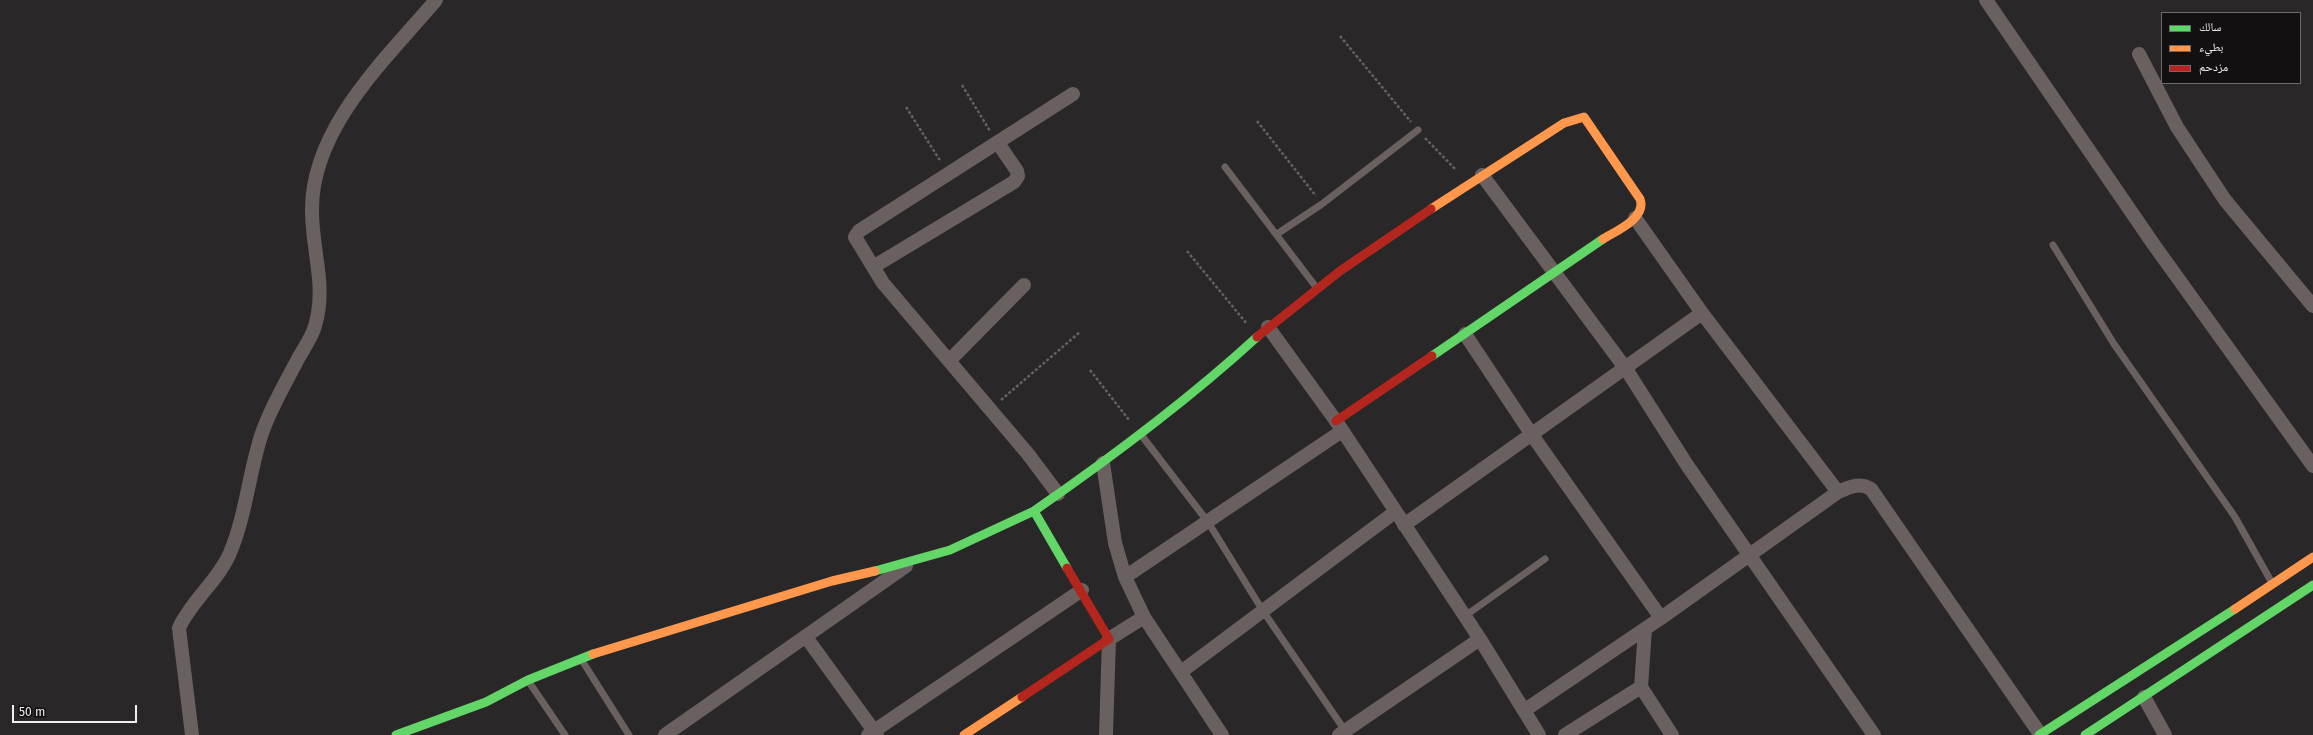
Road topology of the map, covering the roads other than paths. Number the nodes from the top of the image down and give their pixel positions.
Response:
1 (436, 0) edge
2 (1986, 0) edge
3 (2139, 54) dead end
4 (1073, 94) dead end
5 (1418, 130) road end
6 (998, 143) junction
7 (1225, 167) dead end
8 (1482, 175) junction
9 (1635, 218) junction
10 (1277, 234) junction
11 (2053, 245) dead end
12 (873, 266) junction
13 (1553, 273) junction
14 (1024, 285) dead end
15 (1317, 289) junction
16 (2313, 306) edge
17 (1702, 313) junction
18 (1268, 327) junction
19 (1465, 334) junction
20 (949, 361) junction
21 (1626, 369) junction
22 (1339, 426) junction
23 (1141, 434) junction
24 (1532, 435) junction
25 (1104, 463) junction
26 (2313, 466) edge
27 (1838, 492) junction
28 (1058, 494) junction
29 (1034, 510) junction
30 (1395, 512) junction
31 (1208, 522) junction
32 (1404, 525) junction
33 (1750, 554) junction
34 (2313, 557) edge
35 (1545, 559) dead end
36 (911, 562) junction
37 (1125, 577) junction
38 (2273, 585) junction
39 (2313, 585) edge
40 (1082, 590) junction
41 (1263, 611) junction
42 (1465, 616) junction
43 (1144, 617) junction
44 (1660, 618) junction
45 (1645, 629) junction
46 (806, 637) junction
47 (1480, 638) junction
48 (1109, 639) junction
49 (580, 658) junction
50 (1181, 672) junction
51 (528, 680) junction
52 (1641, 687) junction
53 (2144, 697) junction
54 (1525, 710) junction
55 (873, 734) edge
56 (1344, 734) edge
57 (192, 735) edge
58 (396, 735) edge
59 (565, 735) edge
60 (629, 735) edge
61 (665, 735) edge
62 (964, 735) edge
63 (1106, 735) edge
64 (1222, 735) edge
65 (1539, 735) edge
66 (1565, 735) edge
67 (1672, 735) edge
68 (1874, 735) edge
69 (2039, 735) edge
70 (2085, 735) edge
71 (2165, 735) edge

1 - 57 street
2 - 26 street
3 - 16 street
4 - 6 street
5 - 10 lane
6 - 12 street
6 - 12 street
7 - 10 lane
8 - 9 street
8 - 13 street
8 - 15 street
9 - 13 street
9 - 17 street
10 - 15 lane
11 - 38 lane
12 - 20 street
13 - 19 street
13 - 21 street
14 - 20 street
15 - 18 street
17 - 21 street
17 - 27 street
18 - 22 street
18 - 23 street
19 - 22 street
19 - 24 street
20 - 28 street
21 - 24 street
21 - 33 street
22 - 30 street
22 - 31 street
23 - 25 street
23 - 31 lane
24 - 32 street
24 - 44 street
25 - 28 street
25 - 37 street
27 - 33 street
27 - 69 street
28 - 29 street
29 - 36 street
29 - 40 street
30 - 32 street
30 - 41 street
31 - 37 street
31 - 41 lane
32 - 42 street
33 - 44 street
33 - 68 street
34 - 38 street
35 - 42 lane
36 - 46 street
36 - 49 street
37 - 43 street
38 - 69 street
39 - 53 street
40 - 48 street
40 - 55 street
41 - 50 street
41 - 56 lane
42 - 47 street
43 - 48 street
43 - 50 street
44 - 45 street
45 - 52 street
45 - 54 street
46 - 55 street
46 - 61 street
47 - 54 street
47 - 56 street
48 - 62 street
48 - 63 street
49 - 51 street
49 - 60 lane
50 - 64 street
51 - 58 street
51 - 59 lane
52 - 66 street
52 - 67 street
53 - 70 street
53 - 71 street
54 - 65 street

